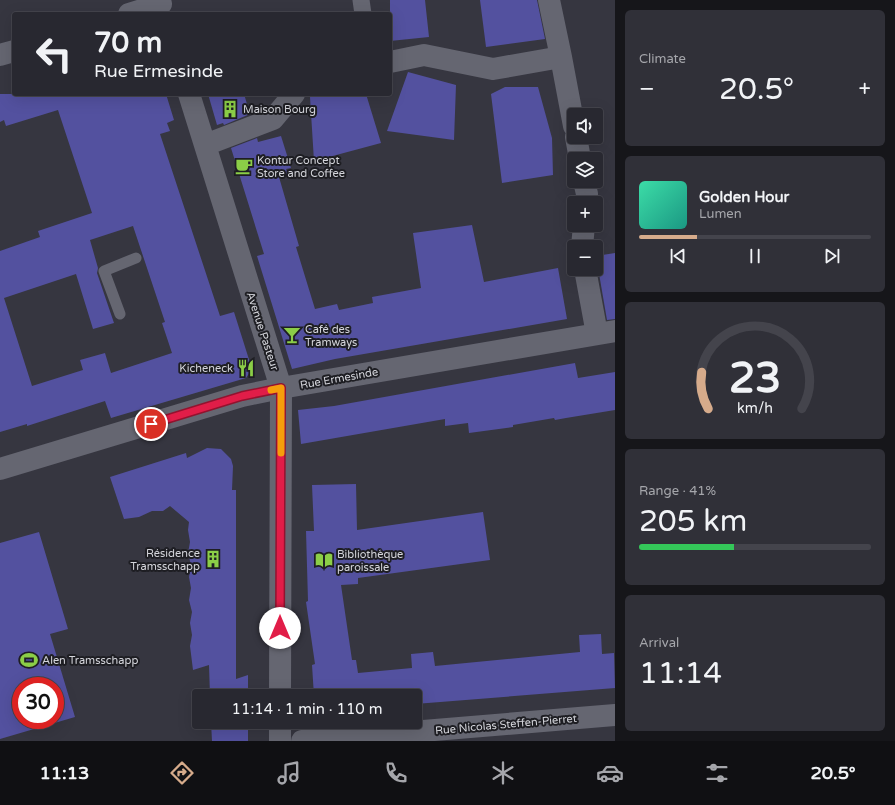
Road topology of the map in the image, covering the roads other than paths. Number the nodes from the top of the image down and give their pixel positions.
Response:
1 (362, 0) edge
2 (549, 0) edge
3 (161, 6) edge
4 (137, 12) edge
5 (363, 12) edge
6 (12, 52) edge
7 (0, 55) edge
8 (561, 57) junction
9 (392, 62) edge
10 (190, 96) edge
11 (292, 96) edge
12 (571, 108) edge
13 (205, 144) junction
14 (136, 258) dead end
15 (588, 276) edge
16 (120, 314) dead end
17 (606, 332) edge
18 (281, 388) junction
19 (0, 469) edge
20 (280, 689) edge
21 (615, 715) edge
22 (280, 729) edge
23 (280, 741) edge
24 (302, 741) edge

1 - 5 street
2 - 8 street
3 - 4 street
6 - 7 street
8 - 9 street
8 - 12 street
10 - 13 street, Avenue Pasteur
11 - 13 street
13 - 18 street, Avenue Pasteur
14 - 16 lane
15 - 17 street
17 - 18 street, Rue Ermesinde
18 - 19 street, Rue Ermesinde
18 - 20 street, Avenue Pasteur
21 - 24 street, Rue Nicolas Steffen-Pierret
22 - 23 street

